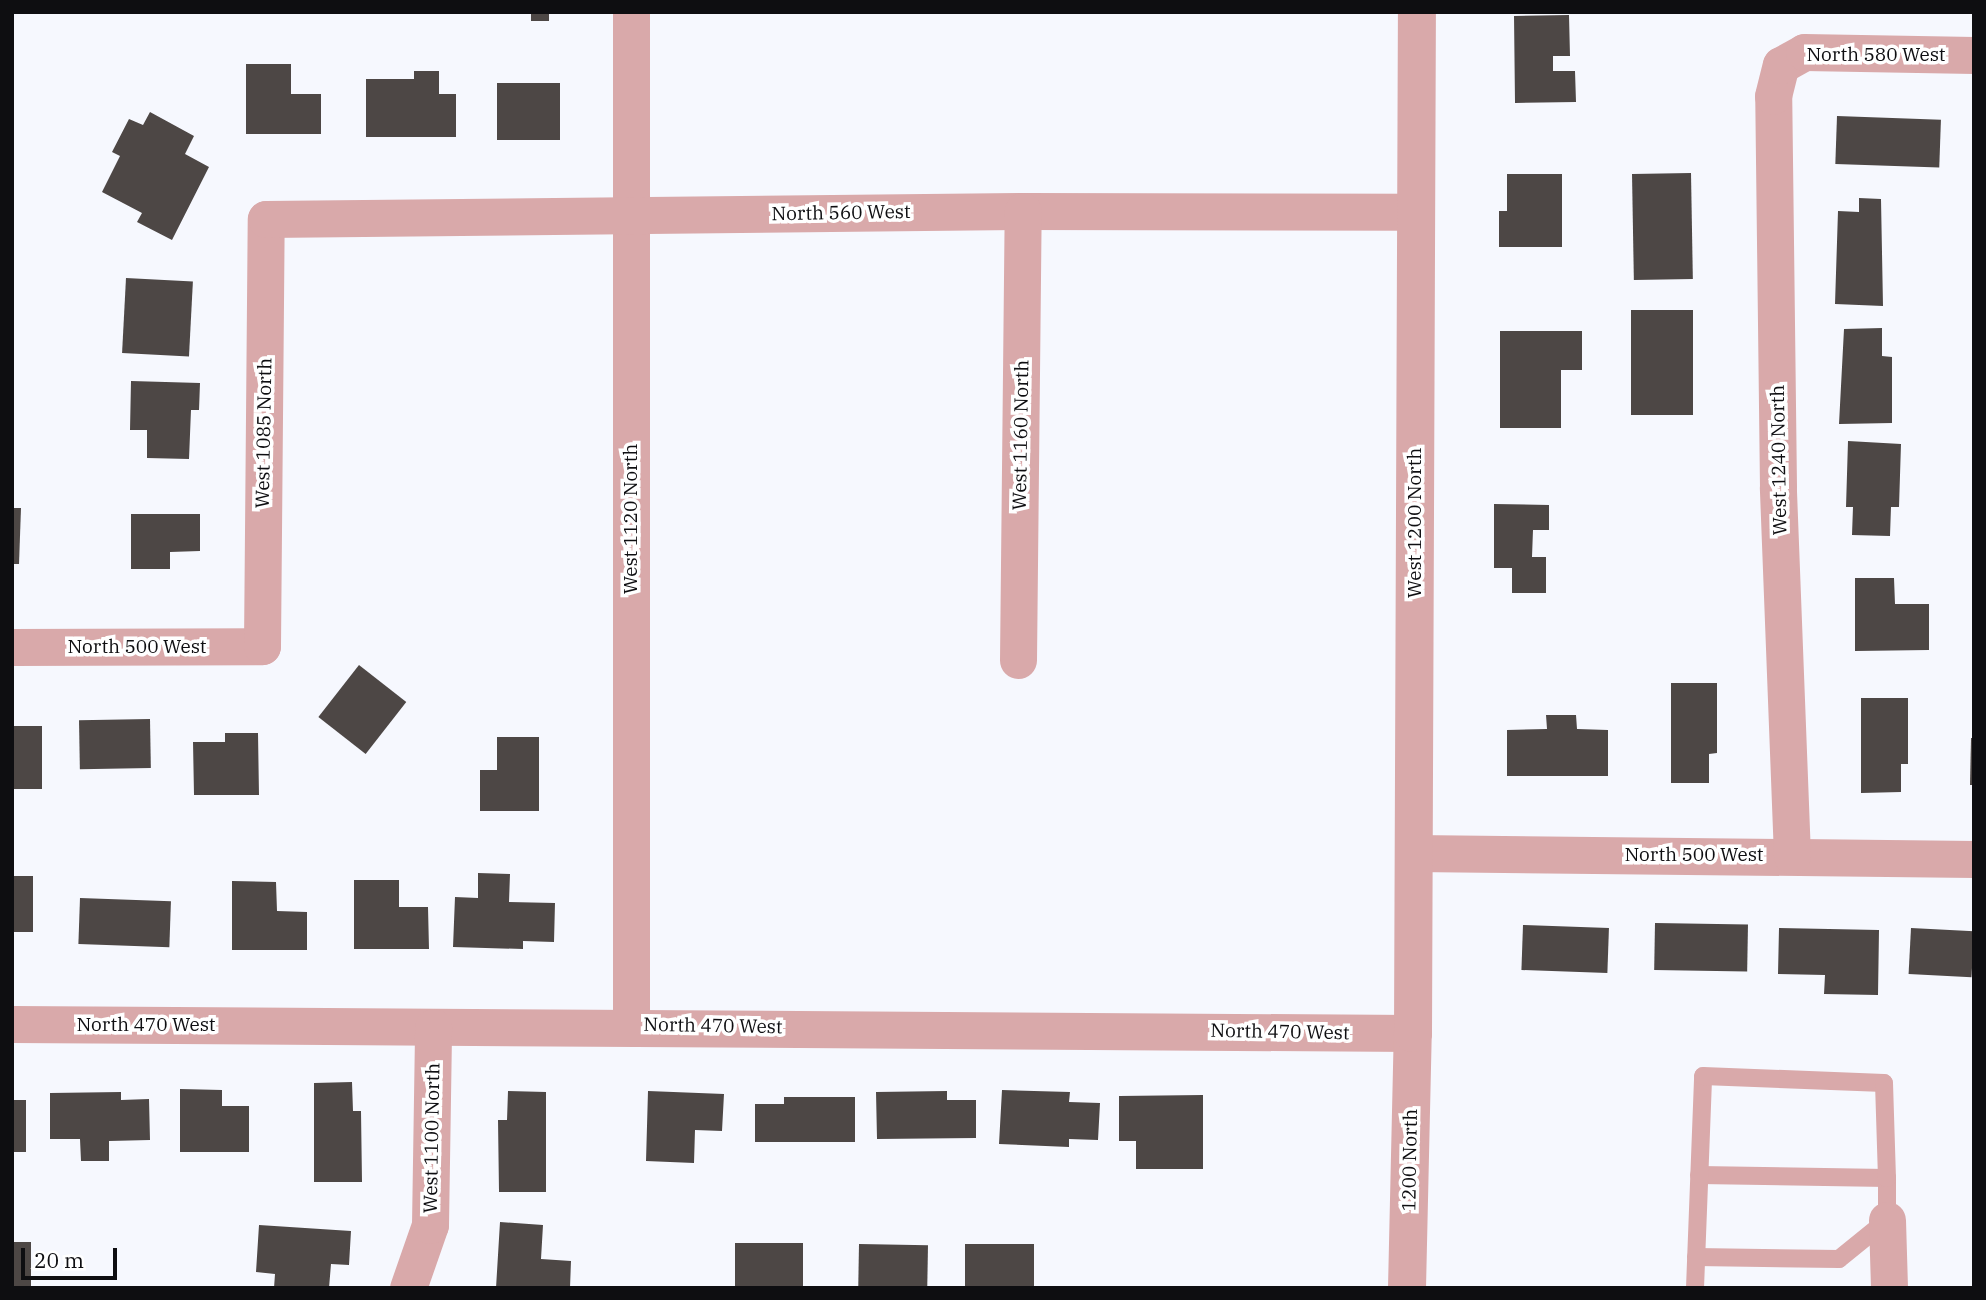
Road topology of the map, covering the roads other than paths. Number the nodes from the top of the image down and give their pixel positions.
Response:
1 (631, 12) edge
2 (1416, 12) edge
3 (1974, 55) edge
4 (1781, 65) joint
5 (1023, 211) junction
6 (1416, 212) junction
7 (631, 215) junction
8 (266, 219) joint
9 (262, 646) joint
10 (12, 647) edge
11 (1018, 660) dead end
12 (1414, 853) junction
13 (1792, 856) junction
14 (1974, 859) edge
15 (12, 1024) edge
16 (631, 1025) junction
17 (433, 1027) junction
18 (1413, 1033) junction
19 (1699, 1175) junction
20 (1887, 1178) junction
21 (1887, 1220) junction
22 (1696, 1257) junction
23 (408, 1288) edge
24 (1407, 1288) edge
25 (1695, 1288) edge
26 (1889, 1288) edge

1 - 7 street, West 1120 North
2 - 6 street, West 1200 North
3 - 4 street, North 580 West
4 - 13 street, West 1240 North
5 - 6 street, North 560 West
5 - 7 street, North 560 West
5 - 11 street, West 1160 North
6 - 12 street, West 1200 North
7 - 8 street, North 560 West
7 - 16 street, West 1120 North
8 - 9 street, West 1085 North
9 - 10 street, North 500 West
12 - 13 street, North 500 West
12 - 18 street, West 1200 North
13 - 14 street, North 500 West
15 - 17 street, North 470 West
16 - 17 street, North 470 West
16 - 18 street, North 470 West
17 - 23 street, West 1100 North
18 - 24 street, 1200 North
19 - 20 lane
19 - 20 lane
19 - 22 lane
20 - 21 lane
21 - 22 lane
21 - 26 street
22 - 25 lane

